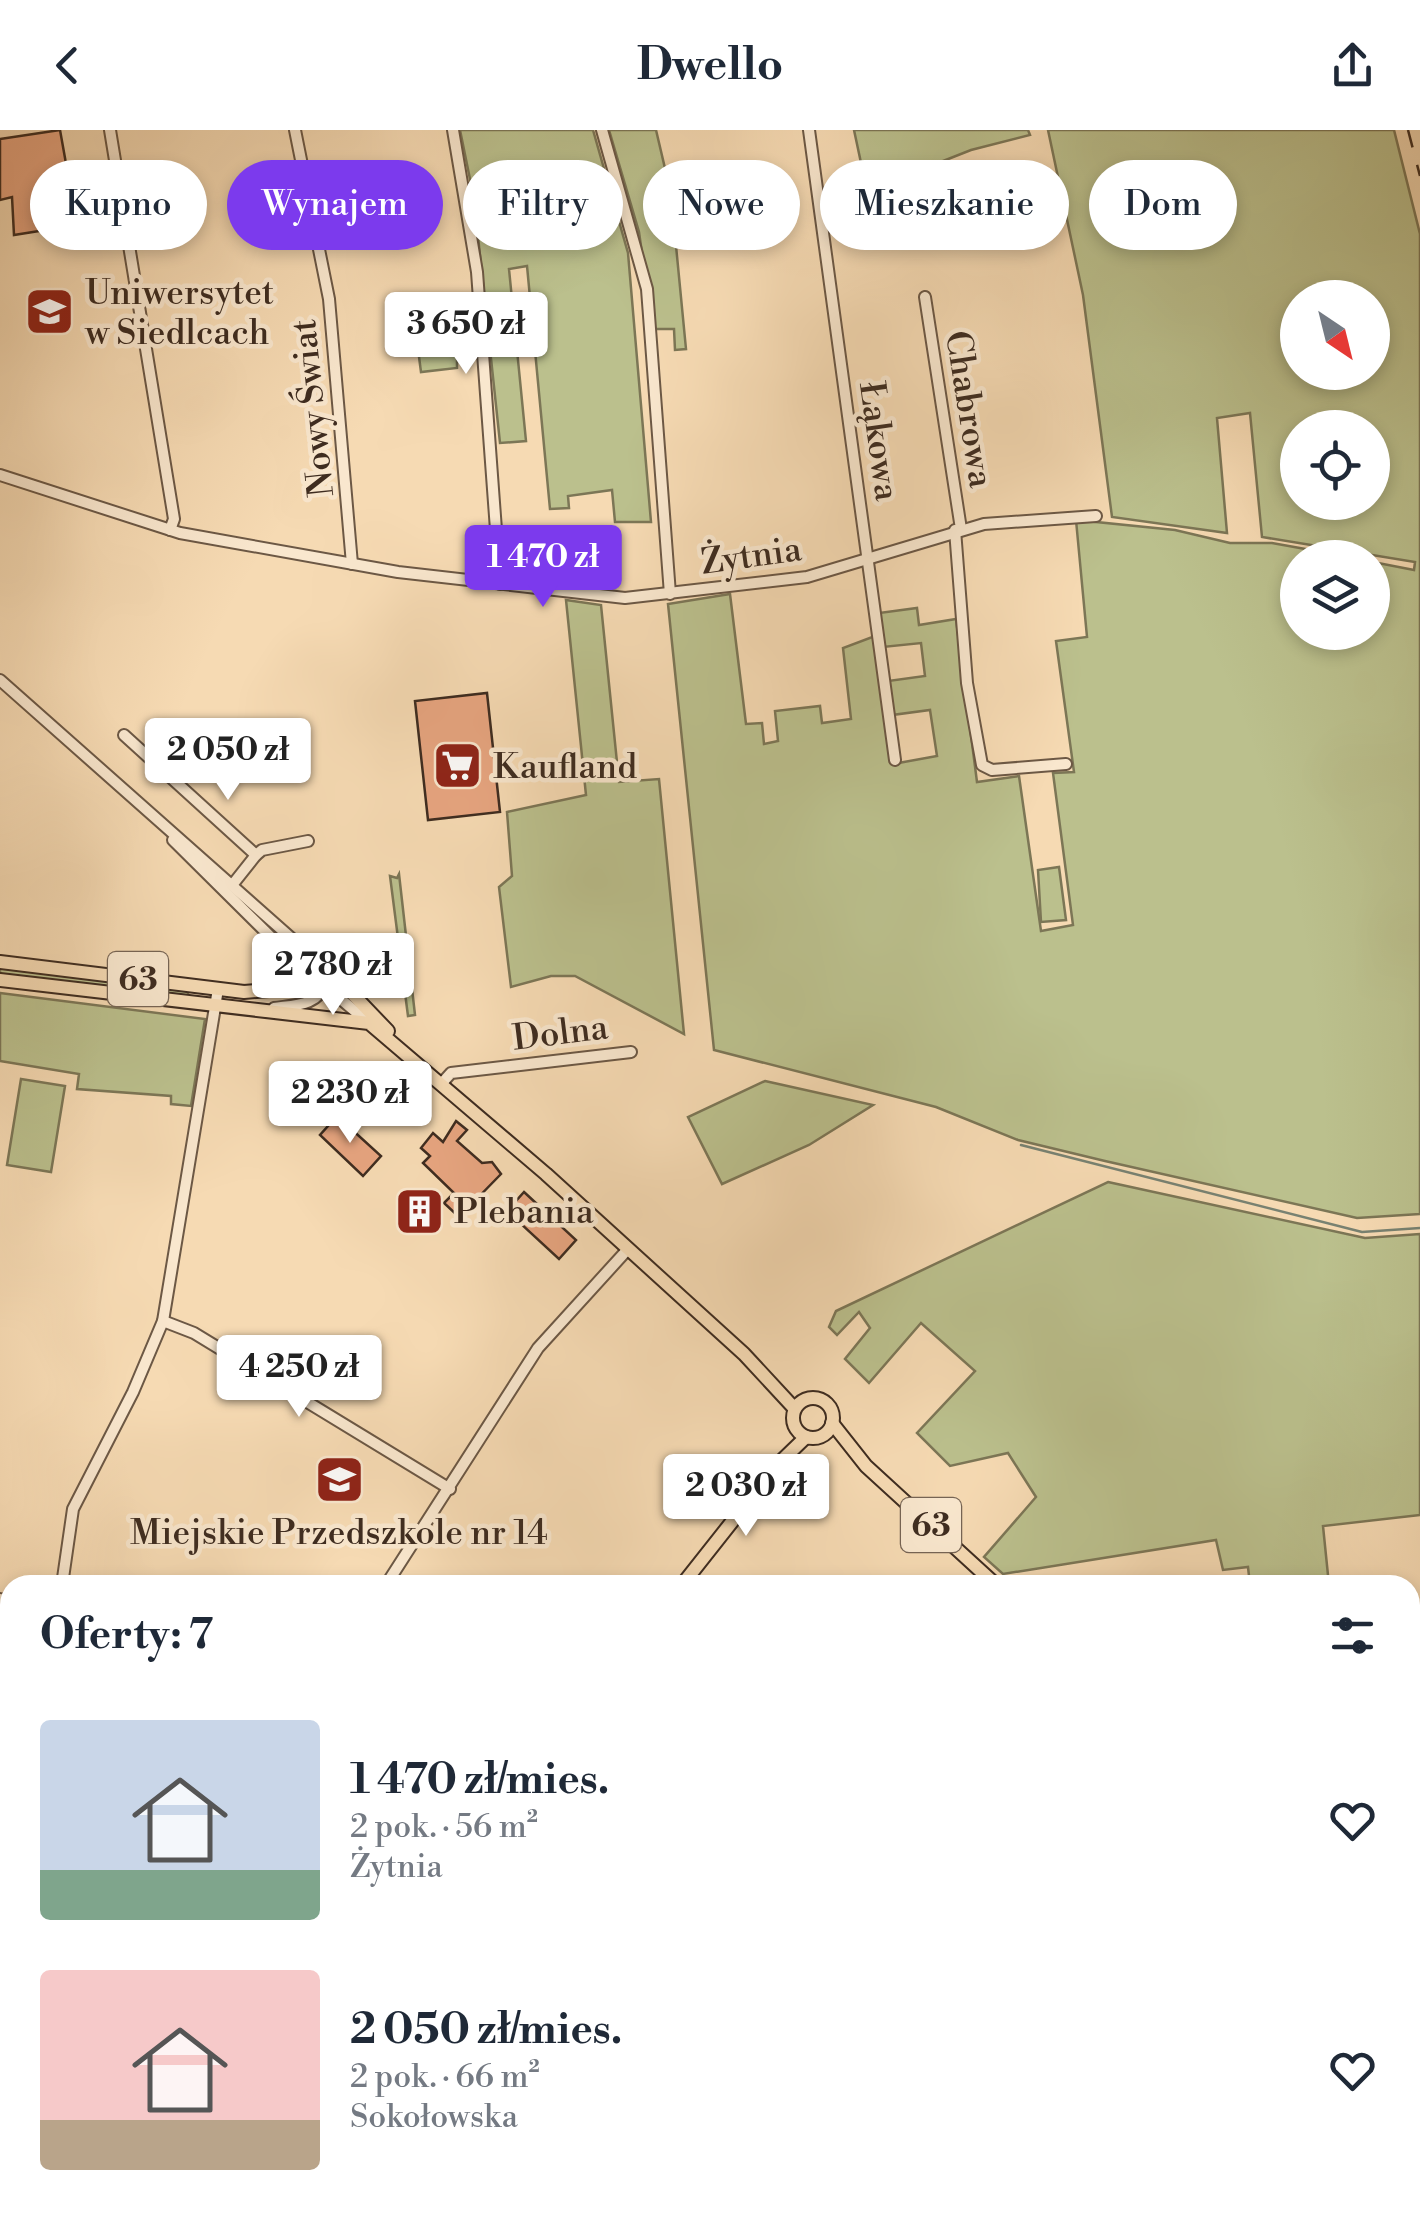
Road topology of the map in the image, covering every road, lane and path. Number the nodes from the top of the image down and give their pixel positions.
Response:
1 (110, 130) edge
2 (295, 130) edge
3 (452, 130) edge
4 (602, 130) edge
5 (808, 130) edge
6 (925, 297) dead end
7 (0, 474) edge
8 (1096, 516) dead end
9 (170, 530) junction
10 (958, 530) junction
11 (869, 560) junction
12 (352, 564) junction
13 (500, 584) junction
14 (670, 594) junction
15 (0, 680) edge
16 (124, 735) dead end
17 (895, 760) dead end
18 (1066, 764) dead end
19 (149, 814) junction
20 (308, 841) dead end
21 (256, 855) junction
22 (233, 884) junction
23 (291, 957) junction
24 (0, 962) edge
25 (324, 966) junction
26 (0, 980) edge
27 (325, 984) junction
28 (342, 984) junction
29 (218, 989) junction
30 (277, 991) junction
31 (216, 1006) junction
32 (253, 1010) junction
33 (369, 1023) junction
34 (402, 1049) junction
35 (631, 1052) dead end
36 (442, 1083) junction
37 (628, 1249) junction
38 (162, 1321) junction
39 (799, 1404) junction
40 (832, 1423) junction
41 (801, 1432) junction
42 (822, 1436) junction
43 (866, 1466) junction
44 (450, 1489) junction
45 (63, 1575) edge
46 (393, 1575) edge
47 (690, 1575) edge
48 (985, 1575) edge

1 - 9 street
2 - 12 street, Nowy Świat
3 - 13 street
4 - 14 street
5 - 11 street, Łąkowa
6 - 10 street, Chabrowa
7 - 9 street, Żytnia
8 - 10 street, Żytnia
9 - 12 street, Żytnia
10 - 11 street, Żytnia
10 - 18 street, Chabrowa
11 - 14 street, Żytnia
11 - 17 street, Łąkowa
12 - 13 street, Żytnia
13 - 14 street, Żytnia
15 - 19 street
16 - 21 street
19 - 22 street
19 - 23 street
20 - 21 street
21 - 22 street
22 - 25 street
23 - 27 street
23 - 30 street
24 - 29 main road, 63
25 - 27 street
25 - 28 street
26 - 31 main road, 63
27 - 28 main road, 63
27 - 30 main road, 63
27 - 32 street
27 - 33 street
28 - 34 main road
29 - 30 main road, 63
29 - 31 street
31 - 32 main road, 63
31 - 38 street
32 - 33 main road, 63
33 - 34 main road
34 - 36 main road
35 - 36 street, Dolna
36 - 37 main road
37 - 39 main road
37 - 44 street
38 - 44 street
38 - 45 street
39 - 40 main road, 63
39 - 41 main road
40 - 42 main road
40 - 43 main road, 63
41 - 42 main road
41 - 47 main road
42 - 43 main road, 63
43 - 48 main road, 63
44 - 46 street

